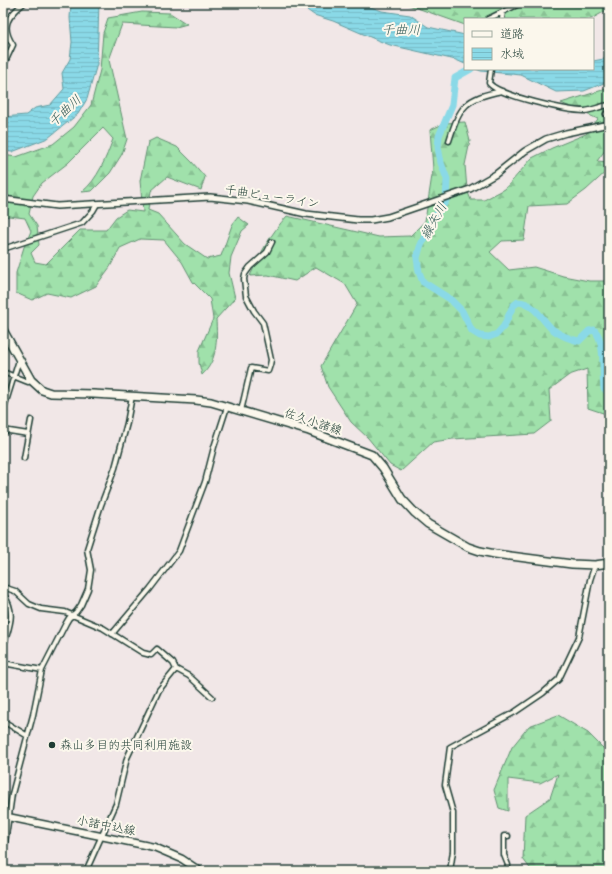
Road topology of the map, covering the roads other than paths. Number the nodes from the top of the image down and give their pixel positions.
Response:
1 (24, 3) edge
2 (521, 3) edge
3 (503, 12) junction
4 (490, 18) edge
5 (502, 18) edge
6 (5, 62) dead end
7 (491, 70) edge
8 (502, 91) junction
9 (609, 105) edge
10 (609, 124) edge
11 (449, 141) dead end
12 (3, 199) edge
13 (97, 204) junction
14 (272, 242) dead end
15 (3, 249) edge
16 (3, 330) edge
17 (20, 359) junction
18 (3, 372) edge
19 (13, 377) junction
20 (32, 380) junction
21 (132, 396) junction
22 (227, 407) junction
23 (3, 411) edge
24 (241, 411) junction
25 (31, 420) dead end
26 (3, 430) edge
27 (28, 434) junction
28 (24, 458) dead end
29 (609, 563) edge
30 (595, 565) junction
31 (3, 587) edge
32 (3, 593) edge
33 (73, 614) junction
34 (112, 634) junction
35 (3, 648) edge
36 (3, 663) edge
37 (176, 669) junction
38 (42, 670) junction
39 (212, 697) dead end
40 (3, 721) edge
41 (26, 735) junction
42 (6, 817) edge
43 (101, 836) junction
44 (508, 836) dead end
45 (3, 857) edge
46 (86, 871) edge
47 (200, 871) edge
48 (450, 871) edge
49 (507, 871) edge

1 - 6 street
2 - 3 street
3 - 4 street
3 - 5 street
7 - 8 street
8 - 9 street
8 - 11 street
10 - 13 street, 千曲ビューライン
12 - 13 street, 千曲ビューライン
13 - 15 street
14 - 24 street
16 - 17 main road, 佐久小諸線
17 - 19 street
17 - 20 main road, 佐久小諸線
18 - 19 street
19 - 20 street
19 - 23 street
20 - 21 main road, 佐久小諸線
21 - 22 main road, 佐久小諸線
21 - 33 street
22 - 24 main road, 佐久小諸線
22 - 34 street
24 - 30 main road, 佐久小諸線
25 - 27 street
26 - 27 street
27 - 28 street
29 - 30 main road, 佐久小諸線
30 - 48 street
31 - 33 street
32 - 35 street
33 - 34 street
33 - 38 street
34 - 37 street
36 - 38 street
37 - 39 street
37 - 43 street
38 - 41 street
40 - 41 street
41 - 42 street
42 - 43 main road, 小諸中込線
42 - 45 street
43 - 46 street
43 - 47 main road, 小諸中込線
44 - 49 street

